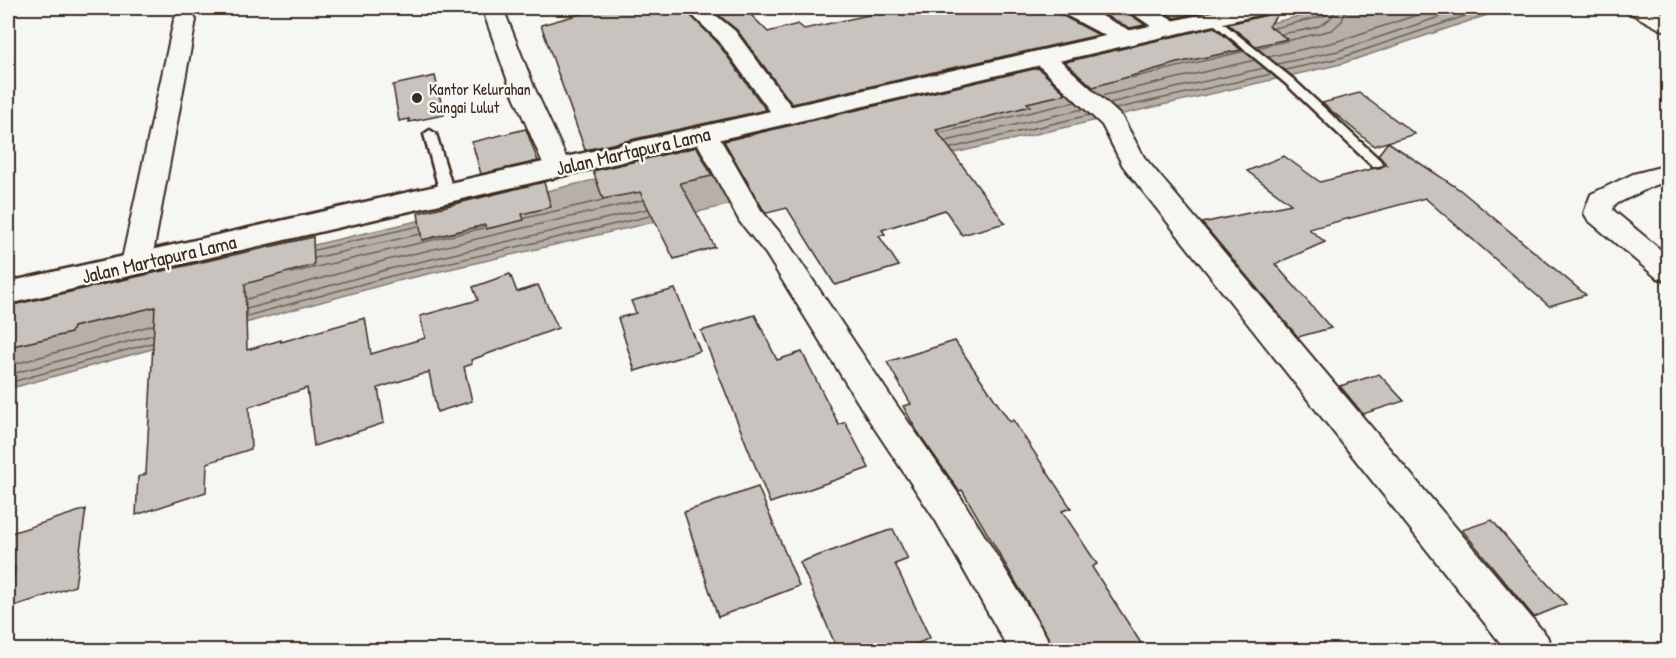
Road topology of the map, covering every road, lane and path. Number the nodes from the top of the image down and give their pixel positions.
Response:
1 (492, 8) edge
2 (695, 8) edge
3 (1070, 8) edge
4 (1140, 8) edge
5 (1258, 8) edge
6 (1638, 8) edge
7 (1654, 8) edge
8 (1668, 15) edge
9 (185, 20) dead end
10 (1193, 21) edge
11 (1668, 24) edge
12 (1127, 38) junction
13 (1047, 61) junction
14 (787, 117) junction
15 (430, 134) dead end
16 (710, 141) junction
17 (1376, 164) dead end
18 (558, 168) junction
19 (1668, 173) edge
20 (447, 194) junction
21 (136, 264) junction
22 (1668, 271) edge
23 (8, 293) edge
24 (1031, 651) edge
25 (1532, 651) edge

1 - 18 street
2 - 14 street
3 - 12 street
4 - 10 street
5 - 10 main road, Jalan Martapura Lama
6 - 11 street
7 - 8 street
9 - 21 street
10 - 12 main road, Jalan Martapura Lama
10 - 17 lane
12 - 13 main road, Jalan Martapura Lama
13 - 14 main road, Jalan Martapura Lama
13 - 25 street
14 - 16 main road, Jalan Martapura Lama
15 - 20 lane
16 - 18 main road, Jalan Martapura Lama
16 - 24 street
18 - 20 main road, Jalan Martapura Lama
19 - 22 street
20 - 21 main road, Jalan Martapura Lama
21 - 23 main road, Jalan Martapura Lama

